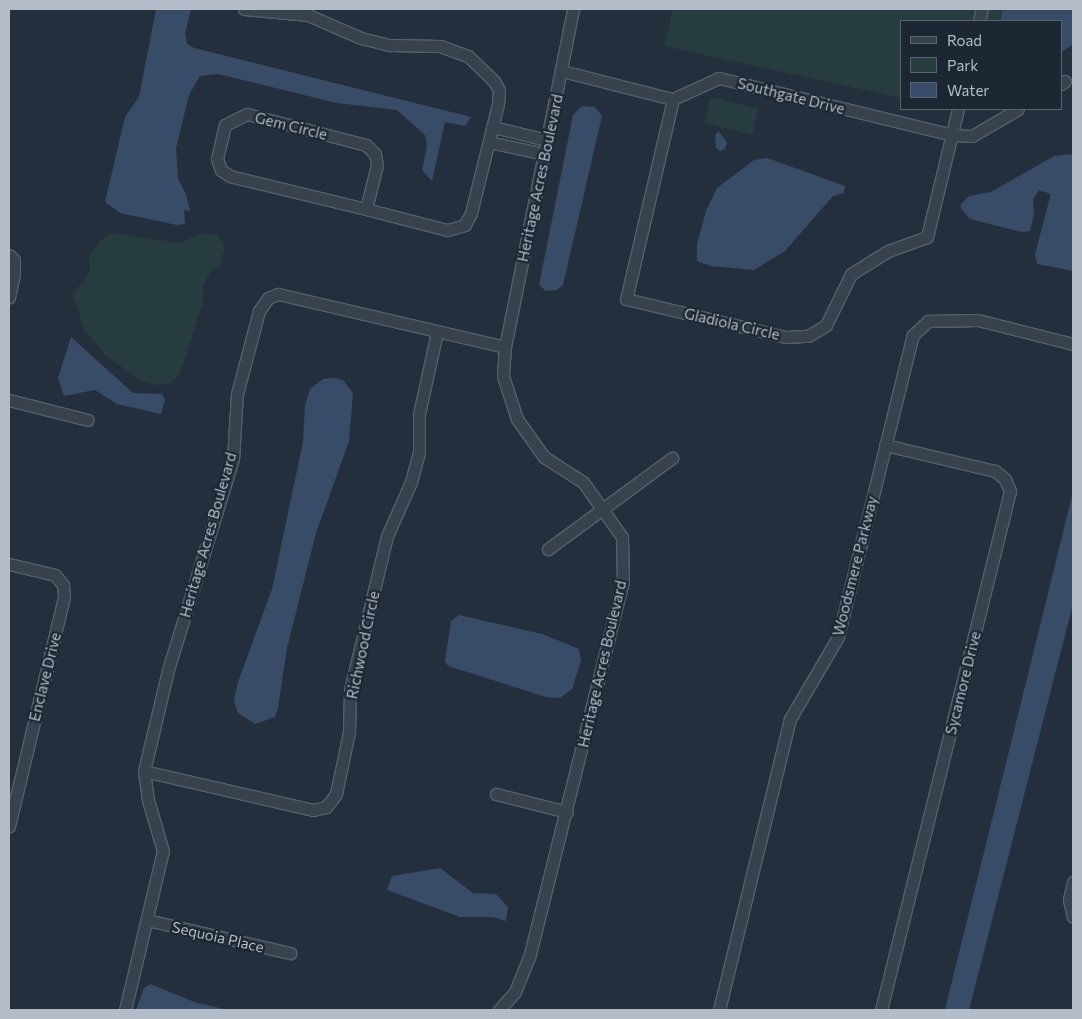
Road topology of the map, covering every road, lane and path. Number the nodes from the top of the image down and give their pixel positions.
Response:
1 (244, 9) edge
2 (574, 9) edge
3 (277, 10) edge
4 (562, 71) junction
5 (673, 98) junction
6 (958, 110) edge
7 (1016, 110) edge
8 (493, 127) junction
9 (952, 135) junction
10 (547, 140) junction
11 (489, 142) junction
12 (544, 154) junction
13 (366, 210) junction
14 (9, 256) edge
15 (9, 297) edge
16 (436, 332) junction
17 (1073, 344) edge
18 (505, 347) junction
19 (9, 400) edge
20 (88, 420) dead end
21 (885, 445) junction
22 (672, 458) dead end
23 (602, 507) junction
24 (548, 549) dead end
25 (9, 564) edge
26 (144, 771) junction
27 (496, 794) dead end
28 (566, 812) junction
29 (9, 826) edge
30 (1073, 882) edge
31 (1073, 917) edge
32 (147, 920) junction
33 (290, 953) dead end
34 (125, 1010) edge
35 (499, 1010) edge
36 (719, 1010) edge
37 (881, 1010) edge

1 - 3 street
2 - 4 street, Heritage Acres Boulevard
3 - 8 street, Gem Circle
4 - 5 street
4 - 10 street, Heritage Acres Boulevard
5 - 9 street, Southgate Drive
5 - 9 street, Gladiola Circle
6 - 9 street
7 - 9 street, Southgate Drive
8 - 10 street
8 - 11 street, Gem Circle
10 - 12 street, Heritage Acres Boulevard
11 - 12 street
11 - 13 street, Gem Circle
12 - 18 street, Heritage Acres Boulevard
13 - 13 street, Gem Circle
14 - 15 street
16 - 18 street, Heritage Acres Boulevard
16 - 26 street, Heritage Acres Boulevard
16 - 26 street, Richwood Circle
17 - 21 street, Woodsmere Parkway
18 - 23 street, Heritage Acres Boulevard
19 - 20 street
21 - 36 street, Woodsmere Parkway
21 - 37 street, Sycamore Drive
22 - 23 street
23 - 24 street
23 - 28 street, Heritage Acres Boulevard
25 - 29 street, Enclave Drive
26 - 32 street, Heritage Acres Boulevard
27 - 28 street
28 - 35 street, Heritage Acres Boulevard
30 - 31 street
32 - 33 street, Sequoia Place
32 - 34 street, Heritage Acres Boulevard

